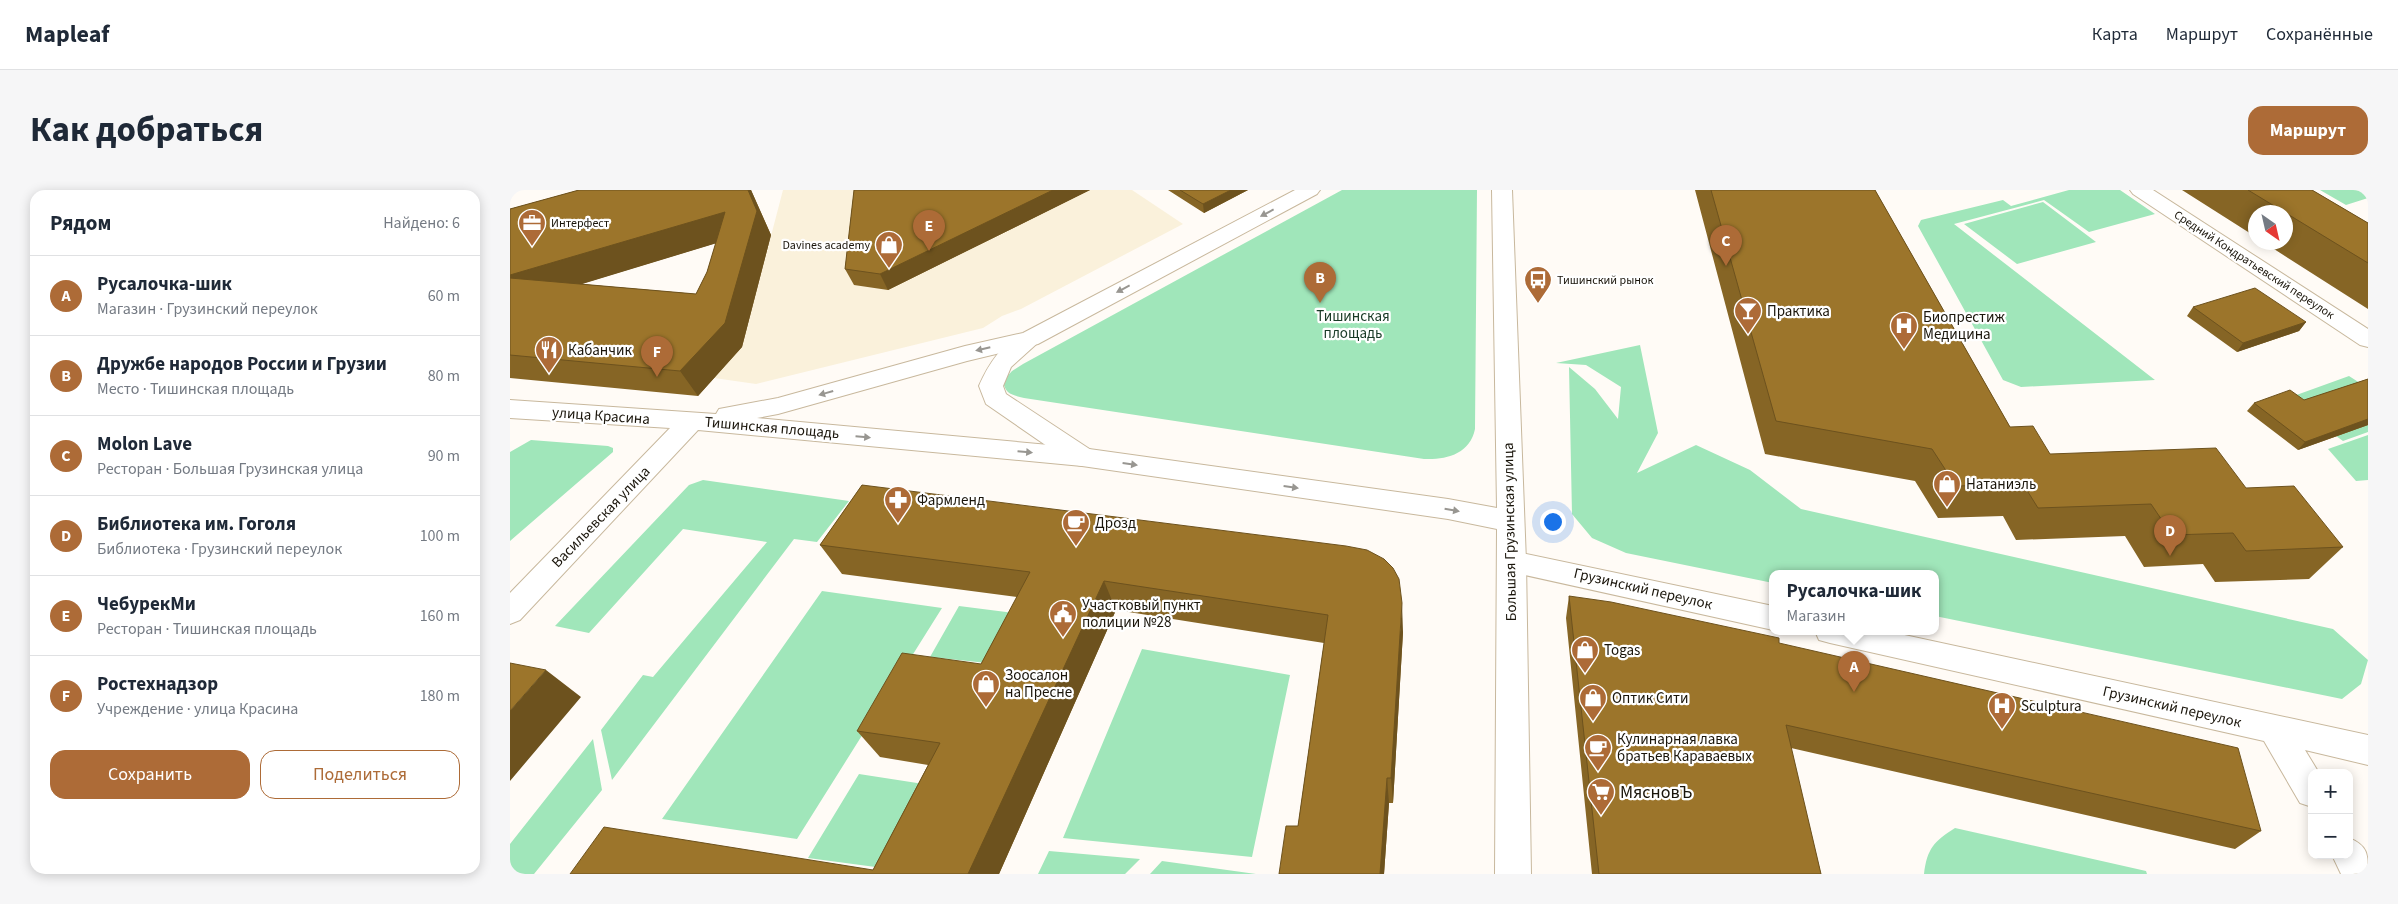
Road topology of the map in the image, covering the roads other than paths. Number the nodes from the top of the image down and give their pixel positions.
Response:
1 (1310, 190) edge
2 (1502, 190) edge
3 (2140, 190) edge
4 (1030, 338) junction
5 (2368, 340) edge
6 (510, 409) edge
7 (692, 421) junction
8 (1082, 457) junction
9 (1510, 521) junction
10 (1512, 562) junction
11 (510, 612) edge
12 (1769, 617) edge
13 (1848, 635) edge
14 (2275, 730) junction
15 (2368, 750) edge
16 (2308, 785) edge
17 (2351, 859) edge
18 (1513, 874) edge
19 (2360, 874) edge

1 -> 4 street, Тишинская площадь
2 - 9 street, Большая Грузинская улица
3 - 5 street, Средний Кондратьевский переулок
4 -> 7 street, Тишинская площадь
4 - 8 street
6 - 7 street, улица Красина
7 -> 8 street, Тишинская площадь
7 - 11 street, Васильевская улица
8 -> 9 street, Тишинская площадь
9 - 10 street, Большая Грузинская улица
10 - 12 street, Грузинский переулок
10 - 18 street, Большая Грузинская улица
13 - 14 street, Грузинский переулок
14 - 15 street, Грузинский переулок
14 - 16 street
17 - 19 street

